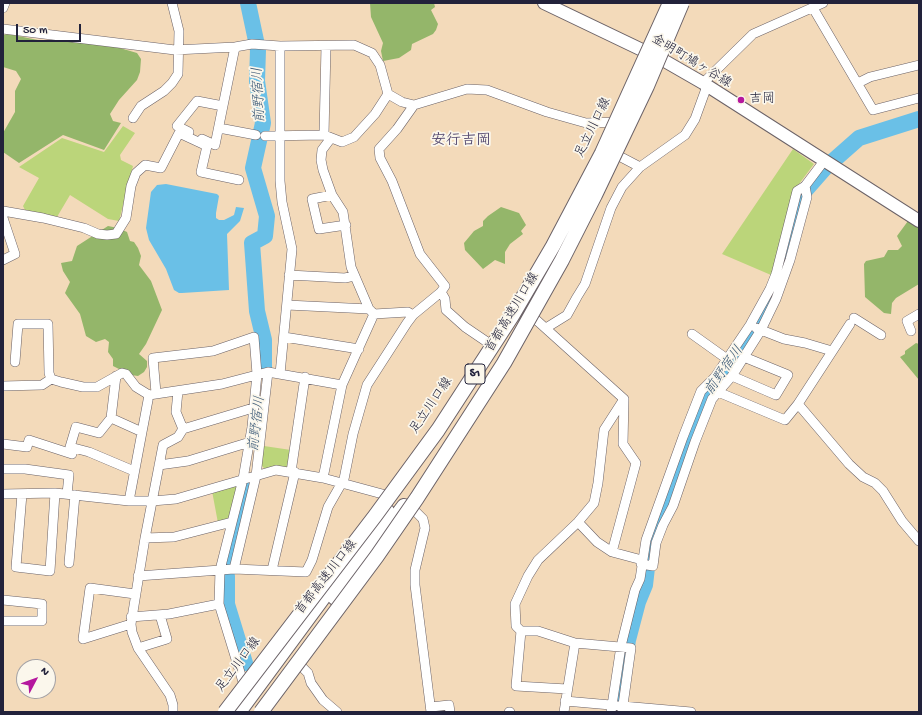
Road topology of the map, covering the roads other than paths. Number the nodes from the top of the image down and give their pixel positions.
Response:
1 (5, 3) edge
2 (172, 3) edge
3 (544, 3) edge
4 (666, 3) edge
5 (670, 3) edge
6 (682, 3) edge
7 (686, 3) edge
8 (823, 3) edge
9 (3, 8) edge
10 (813, 8) junction
11 (3, 29) edge
12 (280, 46) junction
13 (326, 46) junction
14 (235, 47) junction
15 (179, 50) junction
16 (646, 51) junction
17 (663, 60) junction
18 (919, 65) edge
19 (858, 83) junction
20 (705, 85) junction
21 (388, 94) junction
22 (919, 98) edge
23 (414, 105) junction
24 (223, 106) junction
25 (133, 118) dead end
26 (614, 121) junction
27 (636, 123) junction
28 (219, 128) junction
29 (327, 136) junction
30 (281, 137) junction
31 (619, 156) junction
32 (824, 161) junction
33 (640, 167) junction
34 (239, 180) dead end
35 (805, 186) junction
36 (332, 195) junction
37 (3, 211) edge
38 (3, 218) edge
39 (919, 221) edge
40 (346, 225) junction
41 (3, 260) edge
42 (289, 275) junction
43 (354, 276) junction
44 (441, 292) junction
45 (286, 305) junction
46 (372, 312) junction
47 (919, 314) edge
48 (413, 315) junction
49 (533, 317) junction
50 (750, 324) junction
51 (546, 328) junction
52 (761, 330) junction
53 (911, 331) dead end
54 (692, 334) dead end
55 (881, 335) dead end
56 (284, 337) junction
57 (490, 344) junction
58 (359, 349) junction
59 (832, 351) junction
60 (744, 357) junction
61 (727, 360) junction
62 (15, 362) dead end
63 (268, 372) junction
64 (257, 374) junction
65 (280, 374) junction
66 (116, 376) junction
67 (732, 376) junction
68 (305, 377) junction
69 (51, 379) junction
70 (342, 385) junction
71 (3, 386) edge
72 (178, 391) junction
73 (718, 392) junction
74 (152, 394) junction
75 (624, 399) junction
76 (798, 404) junction
77 (253, 408) junction
78 (111, 418) junction
79 (437, 425) junction
80 (183, 429) junction
81 (142, 432) junction
82 (683, 437) junction
83 (460, 440) junction
84 (250, 442) junction
85 (695, 442) junction
86 (3, 444) edge
87 (72, 454) dead end
88 (159, 465) junction
89 (3, 469) edge
90 (134, 471) junction
91 (293, 472) junction
92 (256, 476) junction
93 (323, 478) junction
94 (243, 479) junction
95 (341, 483) junction
96 (55, 493) junction
97 (3, 494) edge
98 (22, 494) junction
99 (71, 494) junction
100 (386, 495) junction
101 (129, 501) junction
102 (152, 501) junction
103 (415, 511) junction
104 (232, 522) junction
105 (578, 522) junction
106 (145, 538) junction
107 (919, 541) edge
108 (366, 548) junction
109 (612, 552) junction
110 (641, 562) junction
111 (69, 563) dead end
112 (234, 569) junction
113 (220, 570) junction
114 (272, 570) junction
115 (138, 576) junction
116 (135, 594) junction
117 (3, 600) edge
118 (219, 604) junction
119 (160, 615) junction
120 (3, 621) edge
121 (131, 621) junction
122 (521, 631) junction
123 (575, 642) junction
124 (621, 646) junction
125 (138, 648) junction
126 (299, 664) junction
127 (243, 682) junction
128 (567, 689) junction
129 (565, 701) junction
130 (611, 708) edge
131 (622, 709) edge
132 (431, 710) edge
133 (646, 710) edge
134 (173, 712) edge
135 (221, 712) edge
136 (226, 712) edge
137 (239, 712) edge
138 (251, 712) edge
139 (262, 712) edge
140 (336, 712) edge
141 (450, 712) edge
142 (564, 712) edge
143 (691, 712) edge

1 - 9 street
2 - 15 street
3 - 16 main road, 金明町鳩ヶ谷線
4 - 16 main road, 足立川口線
5 - 136 highway, 首都高速川口線 / S1, bridge
6 - 139 highway, 首都高速川口線 / S1, bridge
7 - 17 main road
8 - 10 street
10 - 19 street
10 - 20 street
11 - 15 street
12 - 13 street
12 - 14 street
12 - 30 street
13 - 21 street
13 - 29 street
14 - 15 street
14 - 24 street
15 - 25 street
16 - 17 main road, 金明町鳩ヶ谷線
16 - 26 main road, 足立川口線
17 - 20 main road, 金明町鳩ヶ谷線
17 - 27 main road
18 - 19 street
19 - 22 street
20 - 32 main road, 金明町鳩ヶ谷線
20 - 33 street
21 - 23 street
21 - 29 street
23 - 26 street
23 - 44 street
24 - 28 street
24 - 28 street
26 - 27 street
26 - 57 main road, 足立川口線
27 - 31 main road
28 - 30 street
29 - 30 street
29 - 36 street
30 - 42 street
31 - 33 street
31 - 49 main road
32 - 35 street
32 - 39 main road, 金明町鳩ヶ谷線
33 - 51 street
34 - 37 street
35 - 50 street
35 - 52 street
36 - 40 street
36 - 40 street
38 - 41 street
40 - 43 street
42 - 43 street
42 - 45 street
43 - 46 street
44 - 48 street
44 - 57 street
45 - 46 street
45 - 56 street
46 - 48 street
46 - 58 street
47 - 53 street
48 - 95 street
49 - 51 street
49 - 83 main road
50 - 52 street
50 - 61 street
51 - 75 street
52 - 59 street
52 - 60 street
54 - 61 street
55 - 59 street
56 - 58 street
56 - 65 street
57 - 79 main road, 足立川口線
58 - 70 street
59 - 76 street
60 - 67 street
60 - 67 street
61 - 82 street
62 - 69 street
63 - 64 street
63 - 65 street
63 - 92 street
64 - 72 street
64 - 74 street
64 - 77 street
65 - 68 street
66 - 69 street
66 - 74 street
66 - 78 street
67 - 73 street
68 - 70 street
68 - 91 street
69 - 71 street
70 - 93 street
72 - 74 street
72 - 80 street
73 - 76 street
73 - 85 street
74 - 81 street
75 - 105 street
75 - 109 street
76 - 107 street
77 - 80 street
77 - 84 street
78 - 81 street
78 - 90 street
79 - 100 main road, 足立川口線
79 - 108 highway
80 - 88 street
81 - 90 street
82 - 85 street
82 - 110 street
83 - 103 main road
83 - 108 highway
84 - 88 street
84 - 94 street
85 - 110 street
86 - 87 street
88 - 102 street
89 - 99 street
90 - 101 street
91 - 92 street
91 - 93 street
91 - 114 street
92 - 94 street
92 - 112 street
93 - 95 street
94 - 102 street
94 - 104 street
95 - 100 street
95 - 114 street
96 - 98 street
96 - 98 street
96 - 99 street
97 - 98 street
99 - 101 street
99 - 111 street
100 - 127 main road, 足立川口線
101 - 102 street
102 - 106 street
103 - 126 main road
103 - 132 street
104 - 106 street
104 - 113 street
105 - 109 street
105 - 122 street
106 - 115 street
108 - 137 highway
108 - 138 highway
109 - 110 street
110 - 124 street
112 - 113 street
112 - 114 street
113 - 115 street
113 - 118 street
115 - 116 street
116 - 121 street
116 - 121 street
117 - 120 street
118 - 119 street
118 - 127 street
119 - 121 street
119 - 125 street
121 - 125 street
122 - 123 street
122 - 128 street
123 - 124 street
123 - 128 street
124 - 130 street
124 - 131 street
125 - 134 street
126 - 139 main road
126 - 140 street
127 - 135 main road, 足立川口線
128 - 129 street
129 - 130 street
129 - 142 street
130 - 131 street
131 - 133 street
132 - 141 street
133 - 143 street

